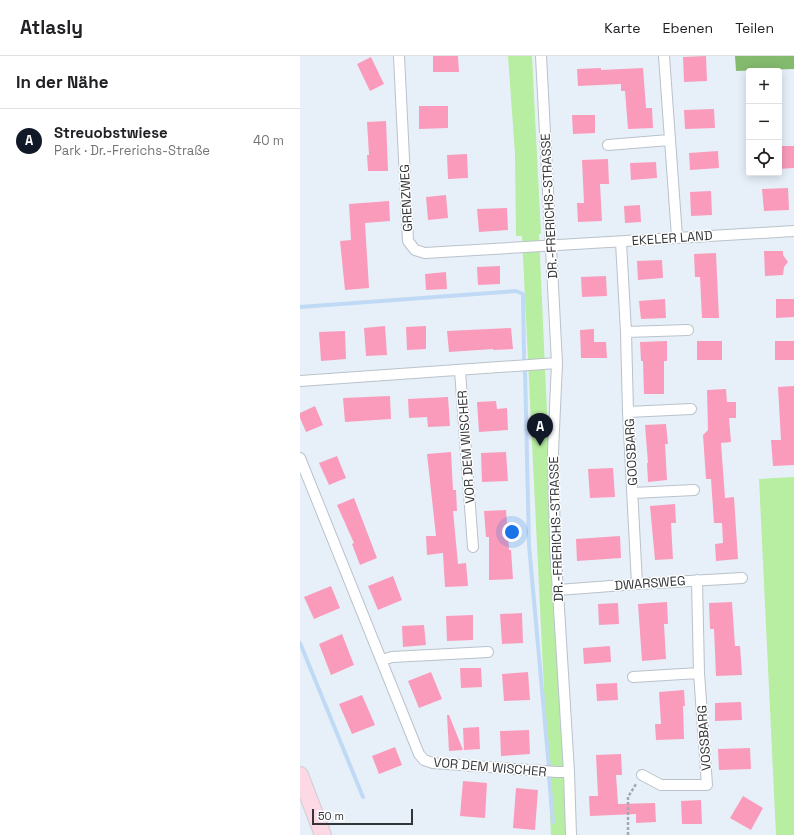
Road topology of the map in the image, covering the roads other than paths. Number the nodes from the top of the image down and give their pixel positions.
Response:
1 (400, 56) edge
2 (541, 56) edge
3 (664, 56) edge
4 (670, 140) junction
5 (608, 145) dead end
6 (794, 231) edge
7 (677, 237) junction
8 (621, 242) junction
9 (551, 246) junction
10 (688, 330) dead end
11 (626, 332) junction
12 (556, 363) junction
13 (460, 371) junction
14 (300, 381) edge
15 (691, 409) dead end
16 (628, 412) junction
17 (300, 458) edge
18 (694, 490) dead end
19 (633, 492) junction
20 (473, 547) dead end
21 (742, 578) dead end
22 (696, 580) junction
23 (637, 584) junction
24 (558, 590) junction
25 (488, 652) dead end
26 (382, 660) junction
27 (699, 673) junction
28 (633, 676) dead end
29 (569, 772) junction
30 (300, 775) edge
31 (642, 775) road end
32 (323, 835) edge
33 (571, 835) edge

1 - 9 street, GRENZWEG
2 - 9 street, DR.-FRERICHS-STRASSE
3 - 4 street
4 - 5 street
4 - 7 street
6 - 7 street, EKELER LAND
7 - 8 street, EKELER LAND
8 - 9 street, EKELER LAND
8 - 11 street, GOOSBARG
9 - 12 street, DR.-FRERICHS-STRASSE
10 - 11 street
11 - 16 street, GOOSBARG
12 - 13 street
12 - 24 street, DR.-FRERICHS-STRASSE
13 - 14 street
13 - 20 street, VOR DEM WISCHER
15 - 16 street, GOOSBARG
16 - 19 street, GOOSBARG
17 - 26 street, VOR DEM WISCHER
18 - 19 street, GOOSBARG
19 - 23 street, GOOSBARG
21 - 22 street, DWARSWEG
22 - 23 street, DWARSWEG
22 - 27 street, VOSSBARG
23 - 24 street, DWARSWEG
24 - 29 street, DR.-FRERICHS-STRASSE
25 - 26 street
26 - 29 street, VOR DEM WISCHER
27 - 28 street
27 - 31 street, VOSSBARG
29 - 33 street, DR.-FRERICHS-STRASSE
30 - 32 main road

